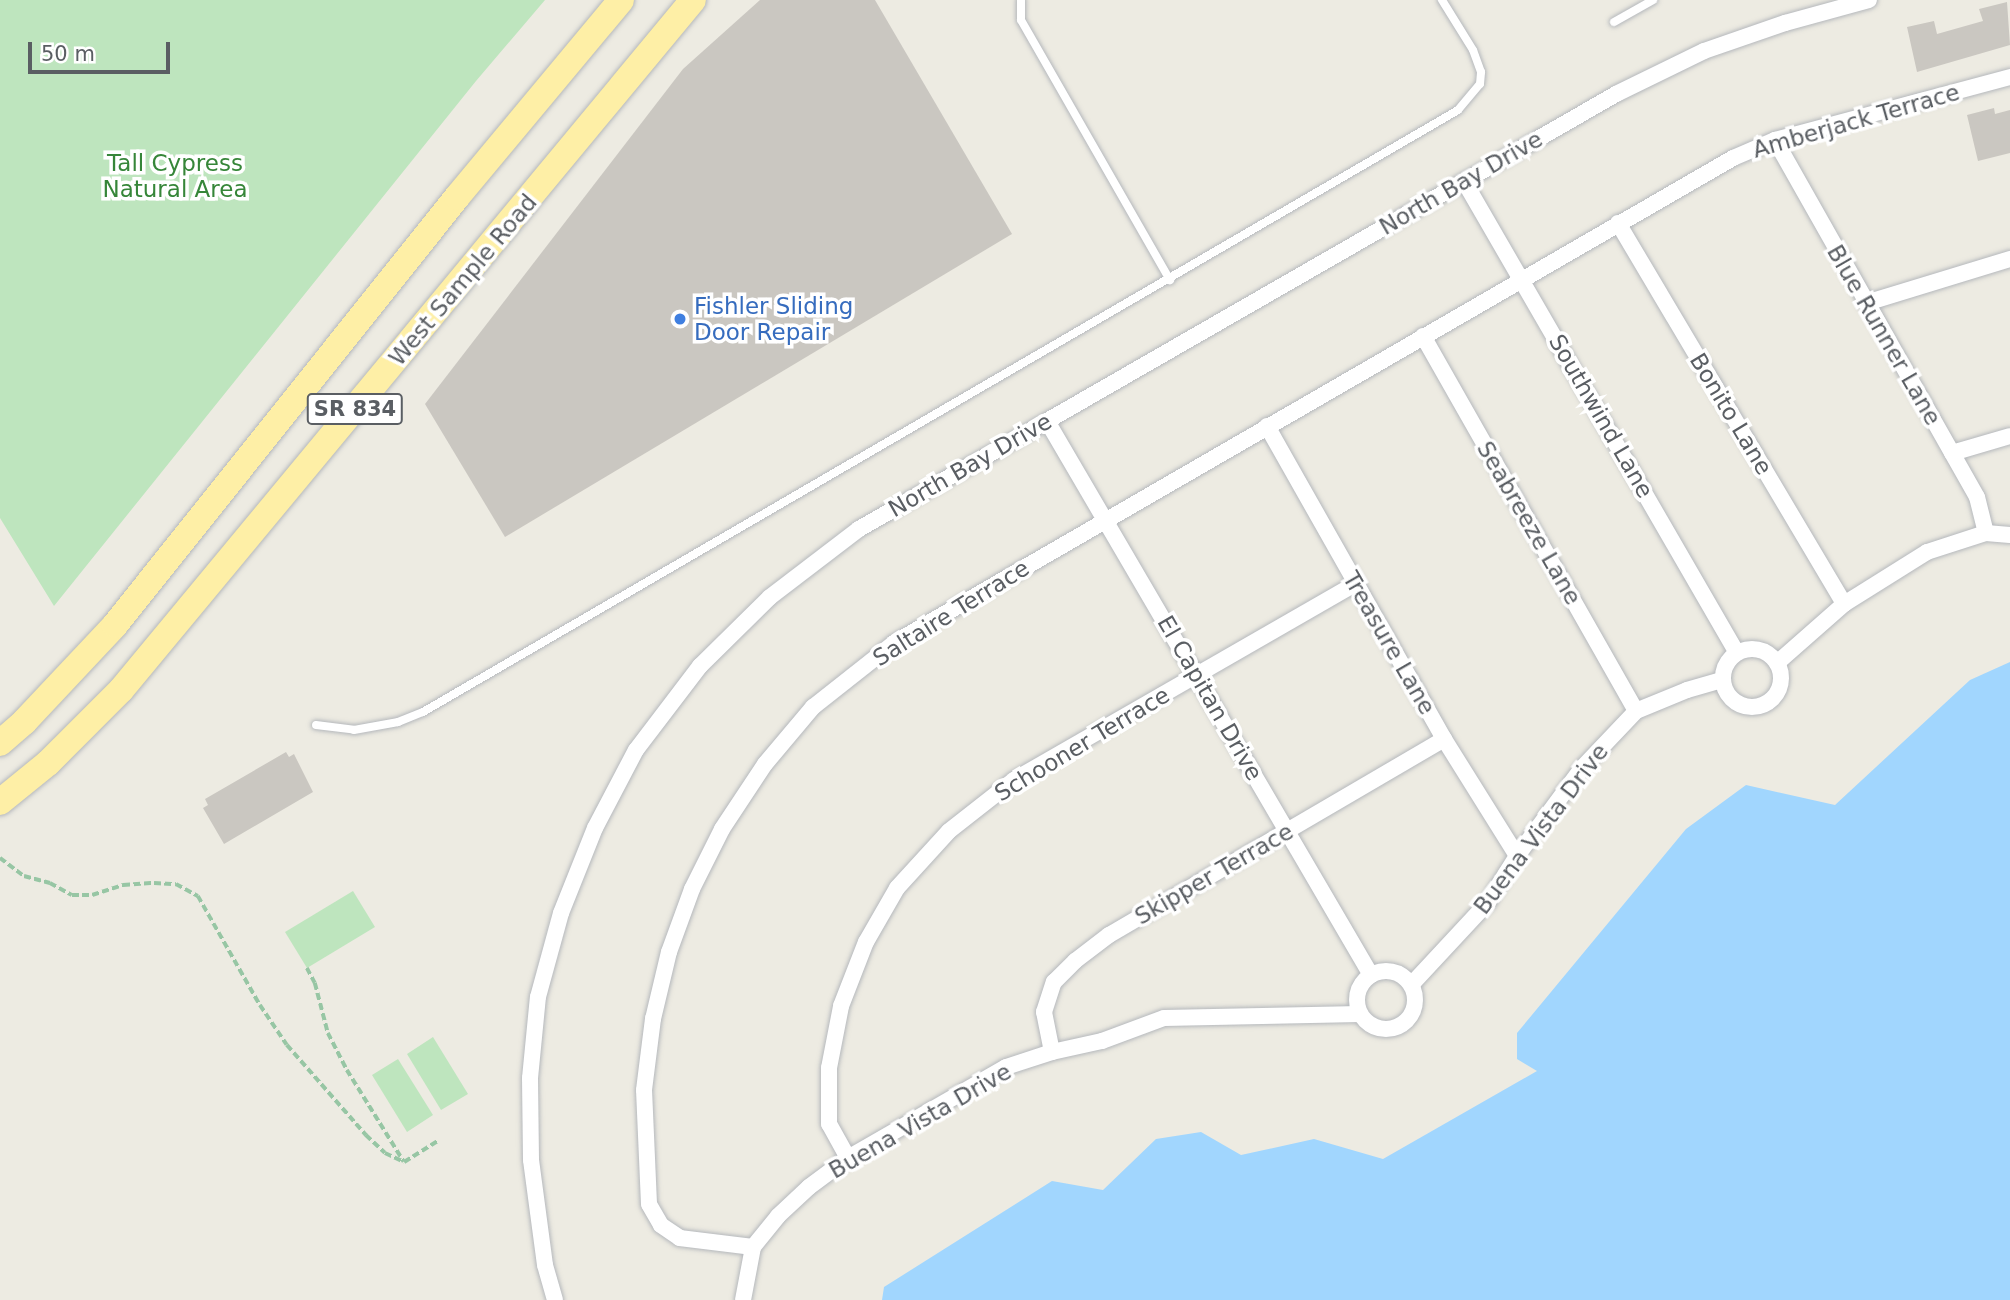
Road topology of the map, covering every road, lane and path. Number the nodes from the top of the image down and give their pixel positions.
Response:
1 (621, 0) edge
2 (693, 0) edge
3 (1021, 0) edge
4 (1443, 0) edge
5 (1653, 0) edge
6 (1869, 0) edge
7 (1614, 22) dead end
8 (2010, 77) edge
9 (1775, 140) junction
10 (1464, 181) junction
11 (1618, 223) junction
12 (2010, 259) edge
13 (1522, 278) junction
14 (1170, 280) junction
15 (1866, 303) junction
16 (1423, 336) junction
17 (1047, 421) junction
18 (1267, 426) junction
19 (2010, 436) edge
20 (1952, 453) junction
21 (1106, 519) junction
22 (1986, 533) junction
23 (2010, 535) edge
24 (1355, 584) junction
25 (1843, 604) junction
26 (1737, 653) junction
27 (1777, 663) junction
28 (1198, 675) junction
29 (1723, 680) junction
30 (1636, 711) junction
31 (316, 725) dead end
32 (1444, 739) junction
33 (0, 743) edge
34 (0, 802) edge
35 (1287, 832) junction
36 (1517, 856) junction
37 (0, 858) edge
38 (307, 968) dead end
39 (1371, 975) junction
40 (1411, 985) junction
41 (1360, 1014) junction
42 (1052, 1052) junction
43 (437, 1141) dead end
44 (848, 1158) junction
45 (404, 1162) junction
46 (753, 1247) junction
47 (555, 1300) edge
48 (743, 1300) edge

1 - 33 main road, SR 834
2 - 34 main road, West Sample Road / SR 834
3 - 14 lane
4 - 14 lane
5 - 7 lane
6 - 10 street, North Bay Drive
8 - 9 street, Amberjack Terrace
9 - 11 street, Amberjack Terrace
9 - 15 street, Blue Runner Lane
10 - 13 street, Southwind Lane
10 - 17 street, North Bay Drive
11 - 13 street, Amberjack Terrace
11 - 25 street, Bonito Lane
12 - 15 street
13 - 16 street, Saltaire Terrace
13 - 26 street, Southwind Lane
14 - 31 lane
15 - 20 street, Blue Runner Lane
16 - 18 street, Saltaire Terrace
16 - 30 street, Seabreeze Lane
17 - 21 street, El Capitan Drive
17 - 47 street, North Bay Drive
18 - 21 street, Saltaire Terrace
18 - 24 street, Treasure Lane
19 - 20 street
20 - 22 street, Blue Runner Lane
21 - 28 street, El Capitan Drive
21 - 46 street, Saltaire Terrace
22 - 23 street
22 - 25 street
24 - 28 street, Schooner Terrace
24 - 32 street, Treasure Lane
25 - 27 street
26 - 27 street
26 - 29 street
27 - 29 street
28 - 35 street, El Capitan Drive
28 - 44 street, Schooner Terrace
29 - 30 street, Buena Vista Drive
30 - 36 street, Buena Vista Drive
32 - 35 street, Skipper Terrace
32 - 36 street, Treasure Lane
35 - 39 street, El Capitan Drive
35 - 42 street, Skipper Terrace
36 - 40 street, Buena Vista Drive
37 - 45 path
38 - 45 path
39 - 40 street
39 - 41 street
40 - 41 street
41 - 42 street, Buena Vista Drive
42 - 44 street, Buena Vista Drive
43 - 45 path
44 - 46 street, Buena Vista Drive
46 - 48 street

